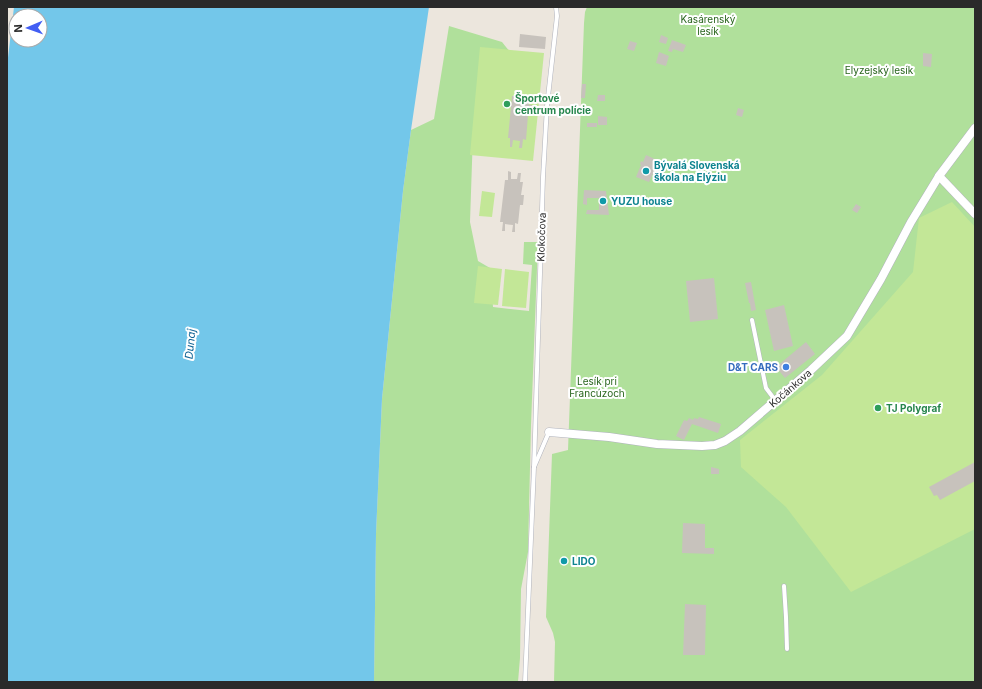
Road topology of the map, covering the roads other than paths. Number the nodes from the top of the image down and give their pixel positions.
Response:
1 (556, 7) edge
2 (975, 128) edge
3 (939, 176) junction
4 (975, 214) edge
5 (752, 320) dead end
6 (775, 401) junction
7 (549, 432) joint
8 (534, 467) junction
9 (784, 586) dead end
10 (787, 649) dead end
11 (525, 682) edge

1 - 8 lane, Klokočova
2 - 3 street, Kočánkova
3 - 4 street
3 - 6 street, Kočánkova
5 - 6 lane
6 - 7 street, Kočánkova
7 - 8 lane
8 - 11 lane, Klokočova
9 - 10 lane

